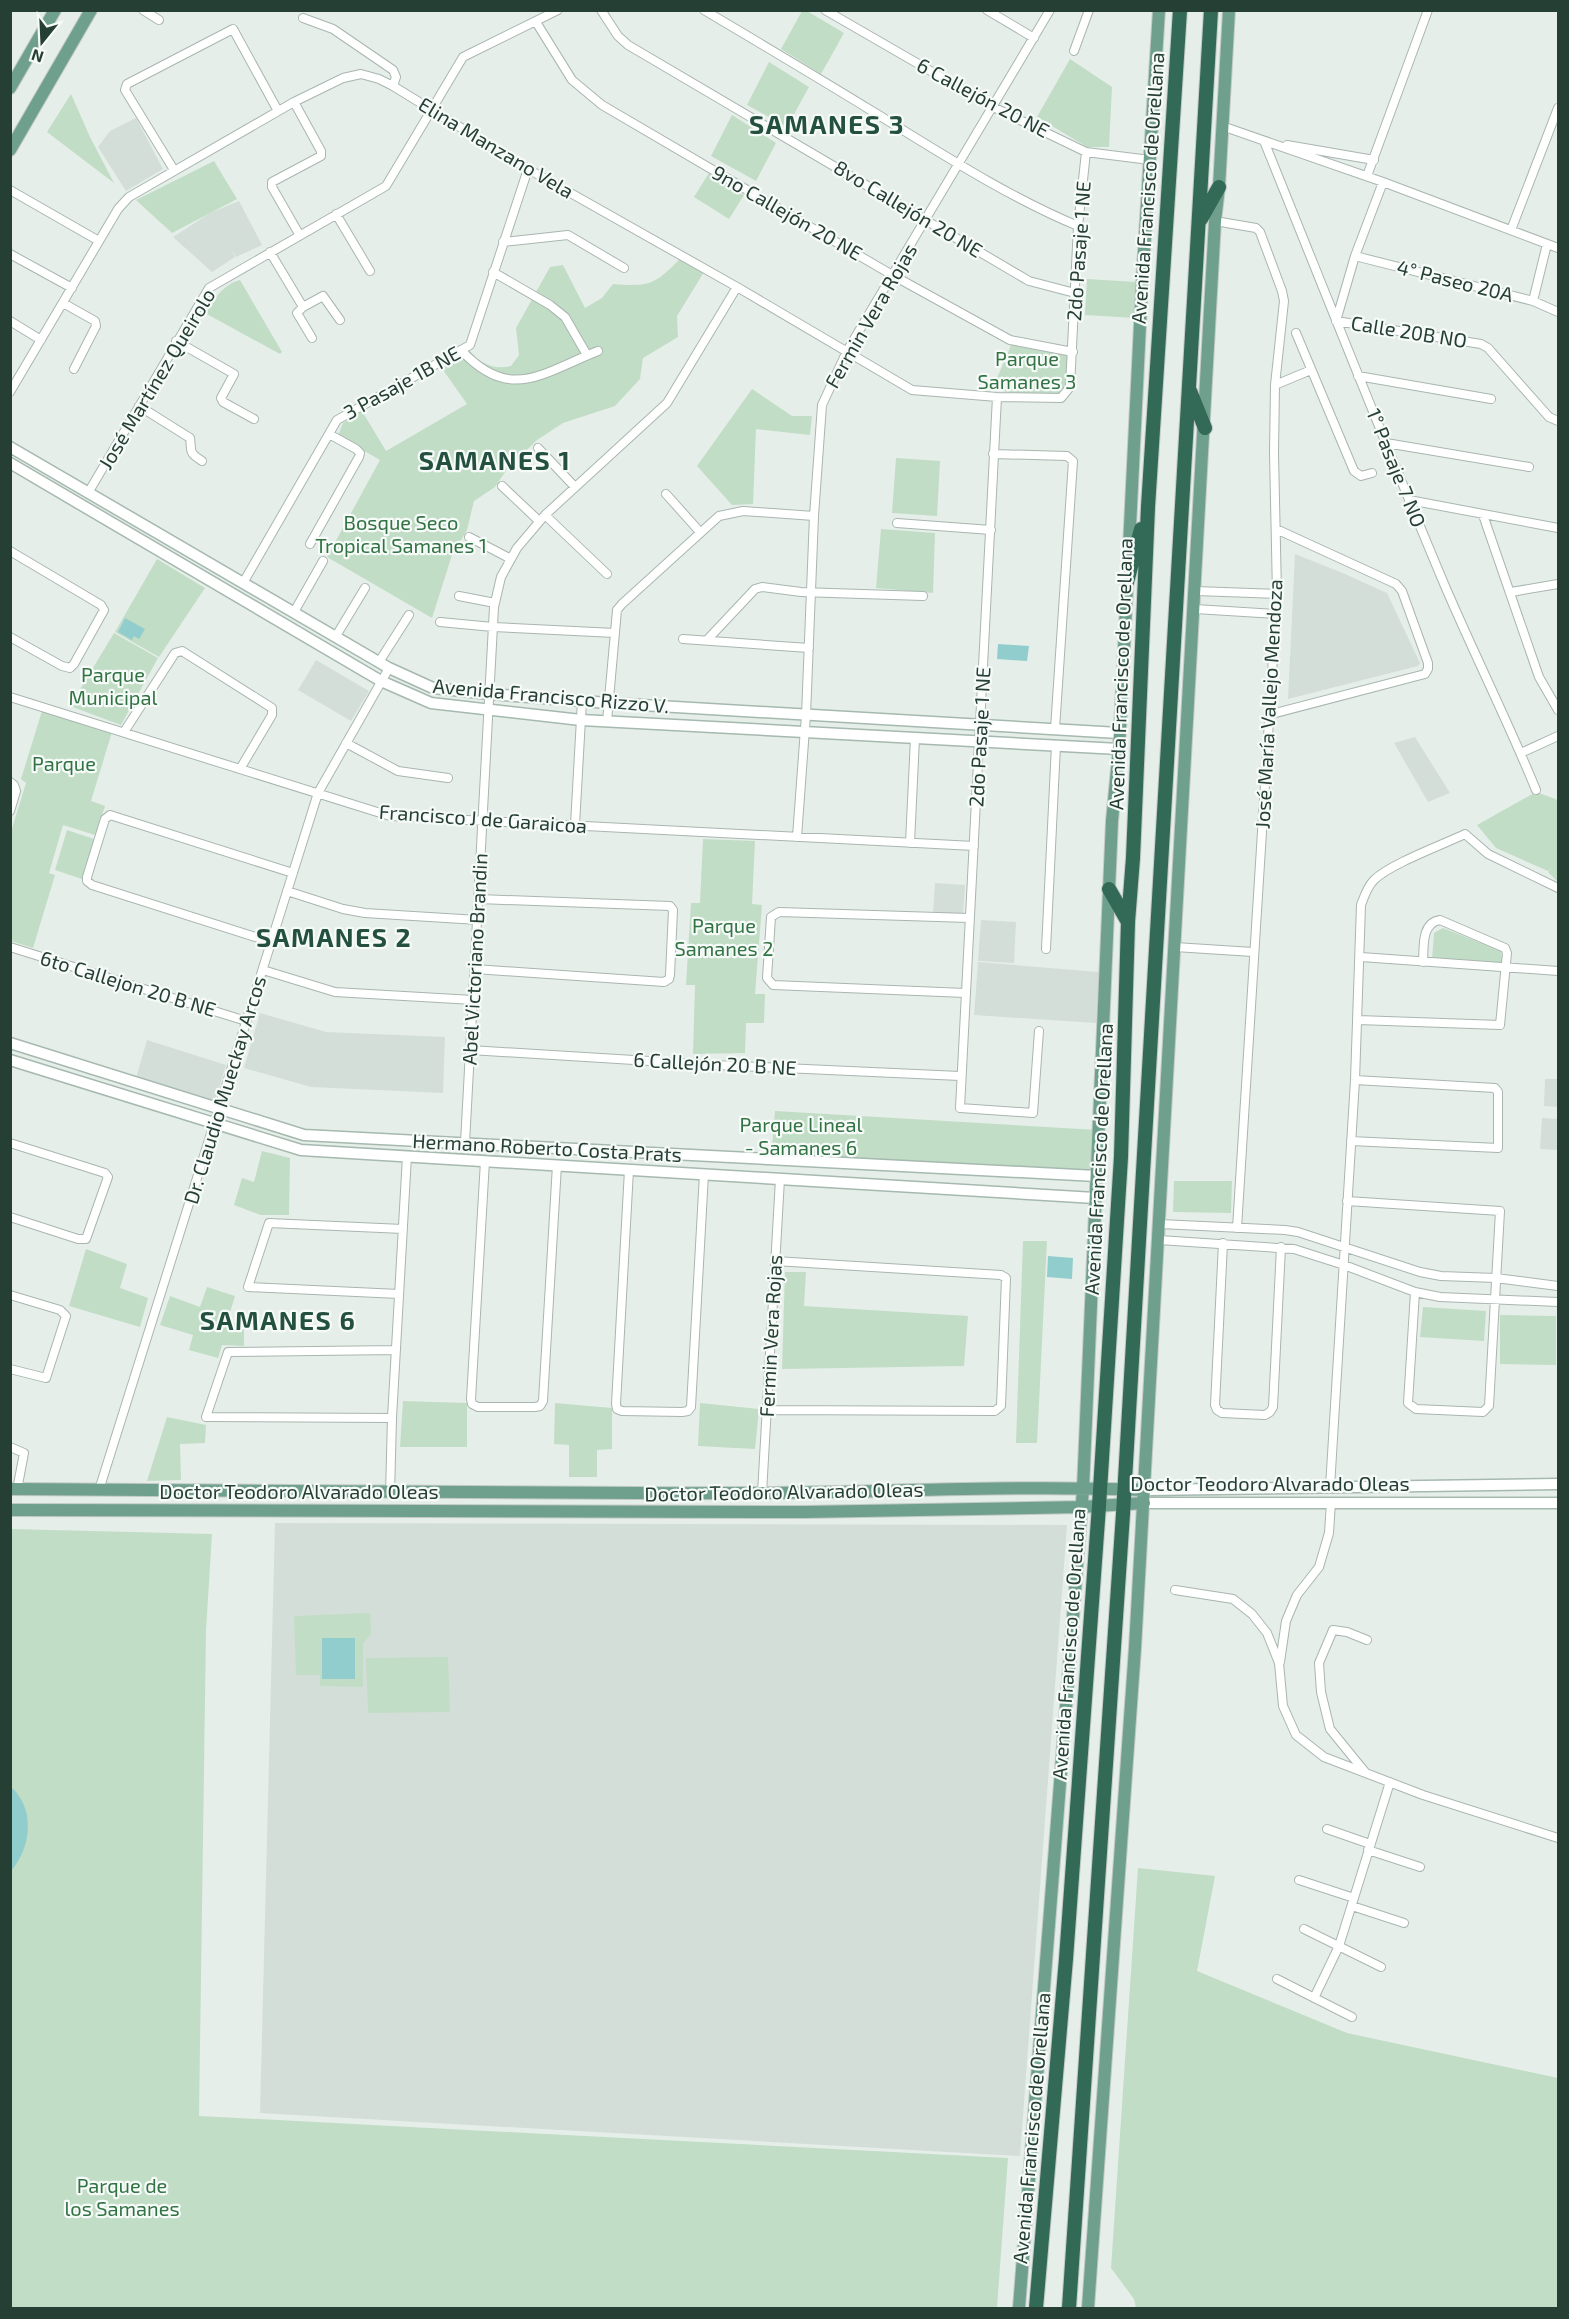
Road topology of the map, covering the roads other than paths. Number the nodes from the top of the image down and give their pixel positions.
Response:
1 (56, 10) edge
2 (91, 10) edge
3 (143, 10) edge
4 (558, 10) edge
5 (601, 10) edge
6 (704, 10) edge
7 (825, 10) edge
8 (987, 10) edge
9 (1050, 10) edge
10 (1089, 10) edge
11 (1160, 10) edge
12 (1180, 10) edge
13 (1211, 10) edge
14 (1229, 10) edge
15 (1428, 10) edge
16 (303, 18) dead end
17 (159, 20) dead end
18 (536, 22) junction
19 (1034, 38) junction
20 (1074, 51) dead end
21 (393, 87) junction
22 (10, 88) edge
23 (294, 102) junction
24 (993, 107) junction
25 (1558, 108) edge
26 (431, 110) junction
27 (278, 111) junction
28 (1222, 126) junction
29 (1264, 141) junction
30 (10, 150) edge
31 (1086, 152) junction
32 (1150, 160) junction
33 (1374, 160) junction
34 (959, 165) junction
35 (528, 169) junction
36 (174, 170) junction
37 (1367, 176) junction
38 (1383, 182) junction
39 (1219, 187) junction
40 (10, 190) edge
41 (336, 214) junction
42 (927, 219) junction
43 (1215, 221) junction
44 (1198, 223) junction
45 (1078, 226) junction
46 (1511, 230) junction
47 (299, 234) junction
48 (99, 241) junction
49 (503, 242) junction
50 (1547, 244) junction
51 (1558, 248) edge
52 (270, 252) junction
53 (10, 254) edge
54 (1355, 256) junction
55 (624, 268) dead end
56 (370, 271) dead end
57 (493, 272) junction
58 (894, 276) junction
59 (737, 287) junction
60 (72, 288) junction
61 (1075, 293) junction
62 (1533, 301) junction
63 (63, 303) junction
64 (303, 307) junction
65 (1558, 312) edge
66 (340, 320) dead end
67 (10, 321) edge
68 (1336, 321) junction
69 (1296, 333) dead end
70 (312, 338) dead end
71 (41, 339) junction
72 (176, 341) junction
73 (461, 350) junction
74 (598, 351) dead end
75 (847, 351) junction
76 (1073, 351) junction
77 (587, 355) junction
78 (74, 369) dead end
79 (1311, 370) junction
80 (1358, 376) junction
81 (1275, 385) junction
82 (1070, 387) joint
83 (1189, 387) junction
84 (10, 392) edge
85 (997, 397) junction
86 (1491, 399) dead end
87 (139, 406) junction
88 (254, 419) dead end
89 (1558, 421) edge
90 (1205, 428) junction
91 (329, 434) junction
92 (1386, 443) junction
93 (10, 447) edge
94 (538, 448) dead end
95 (993, 454) junction
96 (202, 461) dead end
97 (10, 463) edge
98 (1528, 467) dead end
99 (1372, 473) dead end
100 (502, 486) dead end
101 (575, 487) junction
102 (88, 493) junction
103 (666, 494) dead end
104 (1409, 501) junction
105 (1148, 507) junction
106 (1483, 514) junction
107 (814, 516) junction
108 (542, 518) junction
109 (897, 523) dead end
110 (1558, 528) edge
111 (991, 530) junction
112 (1276, 530) junction
113 (700, 532) junction
114 (469, 537) dead end
115 (310, 544) dead end
116 (10, 551) edge
117 (511, 559) junction
118 (322, 561) dead end
119 (607, 574) dead end
120 (1127, 582) junction
121 (243, 583) junction
122 (1558, 584) edge
123 (365, 588) dead end
124 (1196, 591) junction
125 (811, 592) junction
126 (1511, 592) junction
127 (1277, 594) junction
128 (459, 596) dead end
129 (923, 596) dead end
130 (495, 603) junction
131 (1195, 609) junction
132 (294, 612) junction
133 (1275, 614) junction
134 (409, 615) dead end
135 (440, 622) dead end
136 (493, 627) junction
137 (615, 633) junction
138 (336, 636) junction
139 (10, 637) edge
140 (683, 639) dead end
141 (707, 640) junction
142 (809, 648) junction
143 (384, 665) junction
144 (381, 681) junction
145 (490, 694) junction
146 (10, 697) edge
147 (582, 701) junction
148 (608, 704) junction
149 (489, 708) junction
150 (1558, 710) edge
151 (806, 715) junction
152 (1268, 715) junction
153 (581, 720) junction
154 (607, 721) junction
155 (981, 725) junction
156 (1055, 729) junction
157 (124, 732) junction
158 (805, 732) junction
159 (1119, 733) junction
160 (1558, 736) edge
161 (915, 738) junction
162 (980, 741) junction
163 (346, 743) junction
164 (1056, 745) junction
165 (1119, 749) junction
166 (1521, 753) junction
167 (240, 769) junction
168 (448, 778) dead end
169 (10, 782) edge
170 (1536, 790) dead end
171 (318, 793) junction
172 (10, 810) edge
173 (483, 821) junction
174 (575, 825) junction
175 (797, 837) junction
176 (910, 843) junction
177 (974, 846) junction
178 (293, 873) junction
179 (1558, 888) edge
180 (1109, 889) junction
181 (287, 891) junction
182 (478, 899) junction
183 (969, 918) junction
184 (478, 920) junction
185 (1128, 922) junction
186 (271, 942) junction
187 (10, 947) edge
188 (1175, 947) junction
189 (1046, 949) dead end
190 (1253, 952) junction
191 (1361, 957) junction
192 (1423, 962) junction
193 (1505, 966) junction
194 (475, 969) junction
195 (262, 970) junction
196 (1558, 971) edge
197 (965, 993) junction
198 (473, 1000) junction
199 (1358, 1020) junction
200 (246, 1021) junction
201 (1040, 1031) dead end
202 (10, 1044) edge
203 (470, 1050) junction
204 (10, 1060) edge
205 (960, 1076) junction
206 (1355, 1080) junction
207 (219, 1109) junction
208 (214, 1124) junction
209 (1351, 1141) junction
210 (10, 1143) edge
211 (465, 1143) junction
212 (597, 1150) junction
213 (407, 1156) junction
214 (485, 1161) junction
215 (557, 1165) junction
216 (893, 1166) junction
217 (595, 1168) junction
218 (629, 1170) junction
219 (704, 1174) junction
220 (1096, 1176) junction
221 (780, 1179) junction
222 (892, 1186) junction
223 (1095, 1198) junction
224 (1347, 1201) junction
225 (10, 1217) edge
226 (1160, 1224) junction
227 (1237, 1228) junction
228 (403, 1229) junction
229 (1159, 1240) junction
230 (1223, 1243) junction
231 (1281, 1247) junction
232 (1345, 1248) junction
233 (775, 1261) junction
234 (1344, 1265) junction
235 (1496, 1278) junction
236 (1558, 1286) edge
237 (1415, 1292) junction
238 (399, 1294) junction
239 (10, 1295) edge
240 (1496, 1299) junction
241 (1558, 1302) edge
242 (396, 1350) junction
243 (10, 1369) edge
244 (767, 1410) junction
245 (392, 1418) junction
246 (10, 1447) edge
247 (1558, 1484) edge
248 (1330, 1487) junction
249 (1083, 1489) junction
250 (1099, 1489) junction
251 (1125, 1489) junction
252 (14, 1490) edge
253 (99, 1490) junction
254 (1145, 1490) junction
255 (762, 1493) junction
256 (390, 1494) junction
257 (1331, 1502) junction
258 (1143, 1503) junction
259 (1558, 1503) edge
260 (1124, 1505) junction
261 (1099, 1506) junction
262 (1081, 1507) junction
263 (10, 1510) edge
264 (1175, 1590) dead end
265 (1367, 1640) dead end
266 (1279, 1663) junction
267 (1366, 1773) junction
268 (1390, 1782) junction
269 (1327, 1829) dead end
270 (1558, 1838) edge
271 (1369, 1847) junction
272 (1420, 1867) dead end
273 (1299, 1880) dead end
274 (1353, 1902) junction
275 (1404, 1923) dead end
276 (1304, 1929) dead end
277 (1339, 1946) junction
278 (1381, 1967) dead end
279 (1277, 1979) dead end
280 (1314, 1998) junction
281 (1352, 2017) dead end
282 (1019, 2308) edge
283 (1036, 2308) edge
284 (1069, 2308) edge
285 (1088, 2308) edge

1 - 22 main road
2 - 30 main road
3 - 17 street
4 - 18 street, José Martínez Queirolo
5 - 42 street, 8vo Callejón 20 NE
6 - 34 street
7 - 24 street, 6 Callejón 20 NE
8 - 19 street
9 - 19 street, Fermin Vera Rojas
10 - 20 street
11 - 32 main road, Avenida Francisco de Orellana
12 - 105 highway, Avenida Francisco de Orellana
13 - 44 highway
14 - 28 main road
15 - 33 street
16 - 21 street
18 - 26 street, José Martínez Queirolo
18 - 58 street, 9no Callejón 20 NE
19 - 24 street, Fermin Vera Rojas
21 - 23 street, Elina Manzano Vela
21 - 26 street, Elina Manzano Vela
23 - 27 street, Elina Manzano Vela
23 - 47 street
24 - 31 street, 6 Callejón 20 NE
24 - 34 street, Fermin Vera Rojas
25 - 46 street
26 - 35 street, Elina Manzano Vela
26 - 41 street, José Martínez Queirolo
27 - 36 street, Elina Manzano Vela
27 - 36 street
28 - 29 street
28 - 39 main road
29 - 33 street
29 - 37 street
29 - 68 street, 1° Pasaje 7 NO
31 - 32 street, 6 Callejón 20 NE
31 - 45 street, 2do Pasaje 1 NE
32 - 120 main road, Avenida Francisco de Orellana
33 - 37 street
34 - 42 street, Fermin Vera Rojas
34 - 45 street
35 - 49 street, 3 Pasaje 1B NE
35 - 59 street, Elina Manzano Vela
36 - 48 street, Elina Manzano Vela
37 - 38 street
38 - 46 street
38 - 54 street, Calle 20B NO
39 - 43 main road
39 - 44 highway
40 - 48 street
41 - 47 street, José Martínez Queirolo
41 - 56 street
42 - 58 street, Fermin Vera Rojas
42 - 61 street, 8vo Callejón 20 NE
43 - 81 street, José María Vallejo Mendoza
43 - 90 main road
44 - 83 highway
45 - 61 street, 2do Pasaje 1 NE
46 - 50 street
47 - 52 street, José Martínez Queirolo
48 - 60 street, Elina Manzano Vela
49 - 55 street
49 - 57 street, 3 Pasaje 1B NE
50 - 51 street
50 - 62 street, 4° Paseo 20A
52 - 64 street
52 - 72 street, José Martínez Queirolo
53 - 60 street
54 - 62 street, 4° Paseo 20A
54 - 68 street, Calle 20B NO
57 - 73 street, 3 Pasaje 1B NE
57 - 77 street
58 - 75 street, Fermin Vera Rojas
58 - 76 street, 9no Callejón 20 NE
59 - 75 street, Elina Manzano Vela
59 - 101 street, Abel Victoriano Brandin
60 - 63 street, Elina Manzano Vela
61 - 76 street, 2do Pasaje 1 NE
62 - 65 street
63 - 71 street, Elina Manzano Vela
63 - 78 street
64 - 66 street
64 - 70 street
67 - 71 street
68 - 80 street, 1° Pasaje 7 NO
68 - 89 street, Calle 20B NO
69 - 79 street
71 - 84 street, Elina Manzano Vela
72 - 87 street, José Martínez Queirolo
72 - 88 street
73 - 77 street
73 - 91 street, 3 Pasaje 1B NE
74 - 77 street
75 - 85 street, Elina Manzano Vela
75 - 107 street, Fermin Vera Rojas
76 - 82 street, 2do Pasaje 1 NE
79 - 81 street
79 - 99 street
80 - 86 street
80 - 92 street, 1° Pasaje 7 NO
81 - 112 street, José María Vallejo Mendoza
82 - 85 street, Elina Manzano Vela
83 - 90 highway
83 - 251 highway
85 - 95 street, 2do Pasaje 1 NE
87 - 96 street
87 - 102 street, José Martínez Queirolo
90 - 124 main road
91 - 115 street
91 - 121 street, 3 Pasaje 1B NE
92 - 98 street
92 - 104 street, 1° Pasaje 7 NO
93 - 102 main road, Avenida Francisco Rizzo V.
94 - 101 street
95 - 111 street, 2do Pasaje 1 NE
95 - 156 street
97 - 144 main road, Avenida Francisco Rizzo V.
100 - 108 street
101 - 108 street, Abel Victoriano Brandin
102 - 121 main road, Avenida Francisco Rizzo V.
103 - 113 street
104 - 106 street
104 - 166 street, 1° Pasaje 7 NO
105 - 120 highway
105 - 185 highway, Avenida Francisco de Orellana
106 - 110 street
106 - 126 street
107 - 113 street
107 - 125 street, Fermin Vera Rojas
108 - 117 street, Abel Victoriano Brandin
108 - 119 street
109 - 111 street
111 - 155 street, 2do Pasaje 1 NE
112 - 127 street, José María Vallejo Mendoza
112 - 152 street
113 - 137 street
114 - 117 street
116 - 139 street
117 - 130 street, Abel Victoriano Brandin
118 - 132 street
120 - 159 main road, Avenida Francisco de Orellana
121 - 132 main road, Avenida Francisco Rizzo V.
122 - 126 street
123 - 138 street
124 - 127 street
124 - 131 main road
125 - 129 street
125 - 141 street
125 - 142 street, Fermin Vera Rojas
126 - 150 street
127 - 133 street, José María Vallejo Mendoza
128 - 130 street
130 - 136 street, Abel Victoriano Brandin
131 - 133 street
131 - 188 main road
132 - 138 main road, Avenida Francisco Rizzo V.
133 - 152 street, José María Vallejo Mendoza
134 - 143 street, Dr. Claudio Mueckay Arcos
135 - 136 street
136 - 137 street
136 - 145 street, Abel Victoriano Brandin
137 - 148 street
138 - 143 main road, Avenida Francisco Rizzo V.
140 - 141 street
141 - 142 street
142 - 151 street, Fermin Vera Rojas
143 - 144 street, Dr. Claudio Mueckay Arcos
143 - 145 main road, Avenida Francisco Rizzo V.
144 - 149 main road, Avenida Francisco Rizzo V.
144 - 163 street, Dr. Claudio Mueckay Arcos
145 - 147 main road, Avenida Francisco Rizzo V.
145 - 149 street, Abel Victoriano Brandin
146 - 157 street, Francisco J de Garaicoa
147 - 148 main road, Avenida Francisco Rizzo V.
147 - 153 street
148 - 151 main road, Avenida Francisco Rizzo V.
148 - 154 street
149 - 153 main road, Avenida Francisco Rizzo V.
149 - 173 street, Abel Victoriano Brandin
151 - 155 main road, Avenida Francisco Rizzo V.
151 - 158 street, Fermin Vera Rojas
152 - 190 street, José María Vallejo Mendoza
153 - 154 main road, Avenida Francisco Rizzo V.
153 - 174 street
154 - 158 main road, Avenida Francisco Rizzo V.
155 - 156 main road, Avenida Francisco Rizzo V.
155 - 162 street, 2do Pasaje 1 NE
156 - 159 main road, Avenida Francisco Rizzo V.
157 - 167 street, Francisco J de Garaicoa
157 - 167 street
158 - 161 main road, Avenida Francisco Rizzo V.
158 - 175 street, Fermin Vera Rojas
159 - 165 main road, Avenida Francisco de Orellana
160 - 166 street
161 - 162 main road, Avenida Francisco Rizzo V.
161 - 176 street
162 - 164 main road, Avenida Francisco Rizzo V.
162 - 177 street, 2do Pasaje 1 NE
163 - 168 street
163 - 171 street, Dr. Claudio Mueckay Arcos
164 - 165 main road, Avenida Francisco Rizzo V.
164 - 189 street
165 - 180 main road, Avenida Francisco de Orellana
166 - 170 street, 1° Pasaje 7 NO
167 - 171 street, Francisco J de Garaicoa
169 - 172 street
171 - 173 street, Francisco J de Garaicoa
171 - 178 street, Dr. Claudio Mueckay Arcos
173 - 174 street, Francisco J de Garaicoa
173 - 182 street, Abel Victoriano Brandin
174 - 175 street, Francisco J de Garaicoa
175 - 176 street, Francisco J de Garaicoa
176 - 177 street, Francisco J de Garaicoa
177 - 183 street, 2do Pasaje 1 NE
178 - 181 street, Dr. Claudio Mueckay Arcos
178 - 186 street
179 - 191 street
180 - 185 highway
180 - 220 main road, Avenida Francisco de Orellana
181 - 184 street
181 - 186 street, Dr. Claudio Mueckay Arcos
182 - 184 street, Abel Victoriano Brandin
182 - 194 street
183 - 197 street, 2do Pasaje 1 NE
183 - 197 street
184 - 194 street, Abel Victoriano Brandin
185 - 250 highway, Avenida Francisco de Orellana
186 - 195 street, Dr. Claudio Mueckay Arcos
187 - 200 street, 6to Callejon 20 B NE
188 - 190 street
188 - 226 main road
190 - 227 street, José María Vallejo Mendoza
191 - 192 street
191 - 199 street
192 - 193 street
192 - 193 street
193 - 196 street
193 - 199 street
194 - 198 street, Abel Victoriano Brandin
195 - 198 street
195 - 200 street, Dr. Claudio Mueckay Arcos
197 - 205 street, 2do Pasaje 1 NE
198 - 203 street, Abel Victoriano Brandin
199 - 206 street
200 - 207 street, Dr. Claudio Mueckay Arcos
201 - 205 street, 2do Pasaje 1 NE
202 - 207 main road, Hermano Roberto Costa Prats
203 - 205 street, 6 Callejón 20 B NE
203 - 211 street, Abel Victoriano Brandin
204 - 208 main road, Hermano Roberto Costa Prats
206 - 209 street
206 - 209 street
207 - 208 street, Dr. Claudio Mueckay Arcos
207 - 211 main road, Hermano Roberto Costa Prats
208 - 213 main road, Hermano Roberto Costa Prats
208 - 253 street, Dr. Claudio Mueckay Arcos
209 - 224 street
210 - 225 street
211 - 212 main road, Hermano Roberto Costa Prats
212 - 216 main road, Hermano Roberto Costa Prats
212 - 217 main road
213 - 214 main road, Hermano Roberto Costa Prats
213 - 228 street
214 - 215 main road, Hermano Roberto Costa Prats
214 - 215 street
215 - 217 main road, Hermano Roberto Costa Prats
216 - 220 main road, Hermano Roberto Costa Prats
216 - 222 main road
217 - 218 main road, Hermano Roberto Costa Prats
218 - 219 main road, Hermano Roberto Costa Prats
218 - 219 street
219 - 221 main road, Hermano Roberto Costa Prats
220 - 223 main road, Avenida Francisco de Orellana
221 - 222 main road, Hermano Roberto Costa Prats
221 - 233 street, Fermin Vera Rojas
222 - 223 main road, Hermano Roberto Costa Prats
223 - 249 main road, Avenida Francisco de Orellana
224 - 232 street
224 - 235 street
226 - 227 street
226 - 229 main road
227 - 232 street
228 - 238 street
228 - 238 street
229 - 230 street
229 - 254 main road
230 - 231 street
230 - 231 street
231 - 234 street
232 - 234 street
232 - 235 street
233 - 244 street, Fermin Vera Rojas
233 - 244 street
234 - 237 street
234 - 248 street
235 - 236 street
235 - 240 street
237 - 240 street
237 - 240 street
238 - 242 street
239 - 243 street
240 - 241 street
242 - 245 street
242 - 245 street
244 - 255 street, Fermin Vera Rojas
245 - 256 street
246 - 252 street
247 - 248 main road, Doctor Teodoro Alvarado Oleas
248 - 254 main road, Doctor Teodoro Alvarado Oleas
249 - 250 main road, Doctor Teodoro Alvarado Oleas
249 - 255 main road, Doctor Teodoro Alvarado Oleas
249 - 262 main road, Avenida Francisco de Orellana
250 - 251 main road, Doctor Teodoro Alvarado Oleas
250 - 261 highway, Avenida Francisco de Orellana
251 - 254 main road, Doctor Teodoro Alvarado Oleas
251 - 260 highway
252 - 253 main road, Doctor Teodoro Alvarado Oleas
253 - 256 main road, Doctor Teodoro Alvarado Oleas
254 - 258 main road
255 - 256 main road, Doctor Teodoro Alvarado Oleas
257 - 258 main road, Doctor Teodoro Alvarado Oleas
257 - 259 main road, Doctor Teodoro Alvarado Oleas
257 - 266 street
258 - 260 main road, Doctor Teodoro Alvarado Oleas
258 - 285 main road
260 - 261 main road, Doctor Teodoro Alvarado Oleas
260 - 284 highway
261 - 262 main road, Doctor Teodoro Alvarado Oleas
261 - 283 highway, Avenida Francisco de Orellana
262 - 263 main road, Doctor Teodoro Alvarado Oleas
262 - 282 main road, Avenida Francisco de Orellana
264 - 266 street
265 - 267 street
266 - 267 street
267 - 268 street
268 - 270 street
268 - 271 street
269 - 271 street
271 - 272 street
271 - 274 street
273 - 274 street
274 - 275 street
274 - 277 street
276 - 277 street
277 - 278 street
277 - 280 street
279 - 280 street
280 - 281 street

